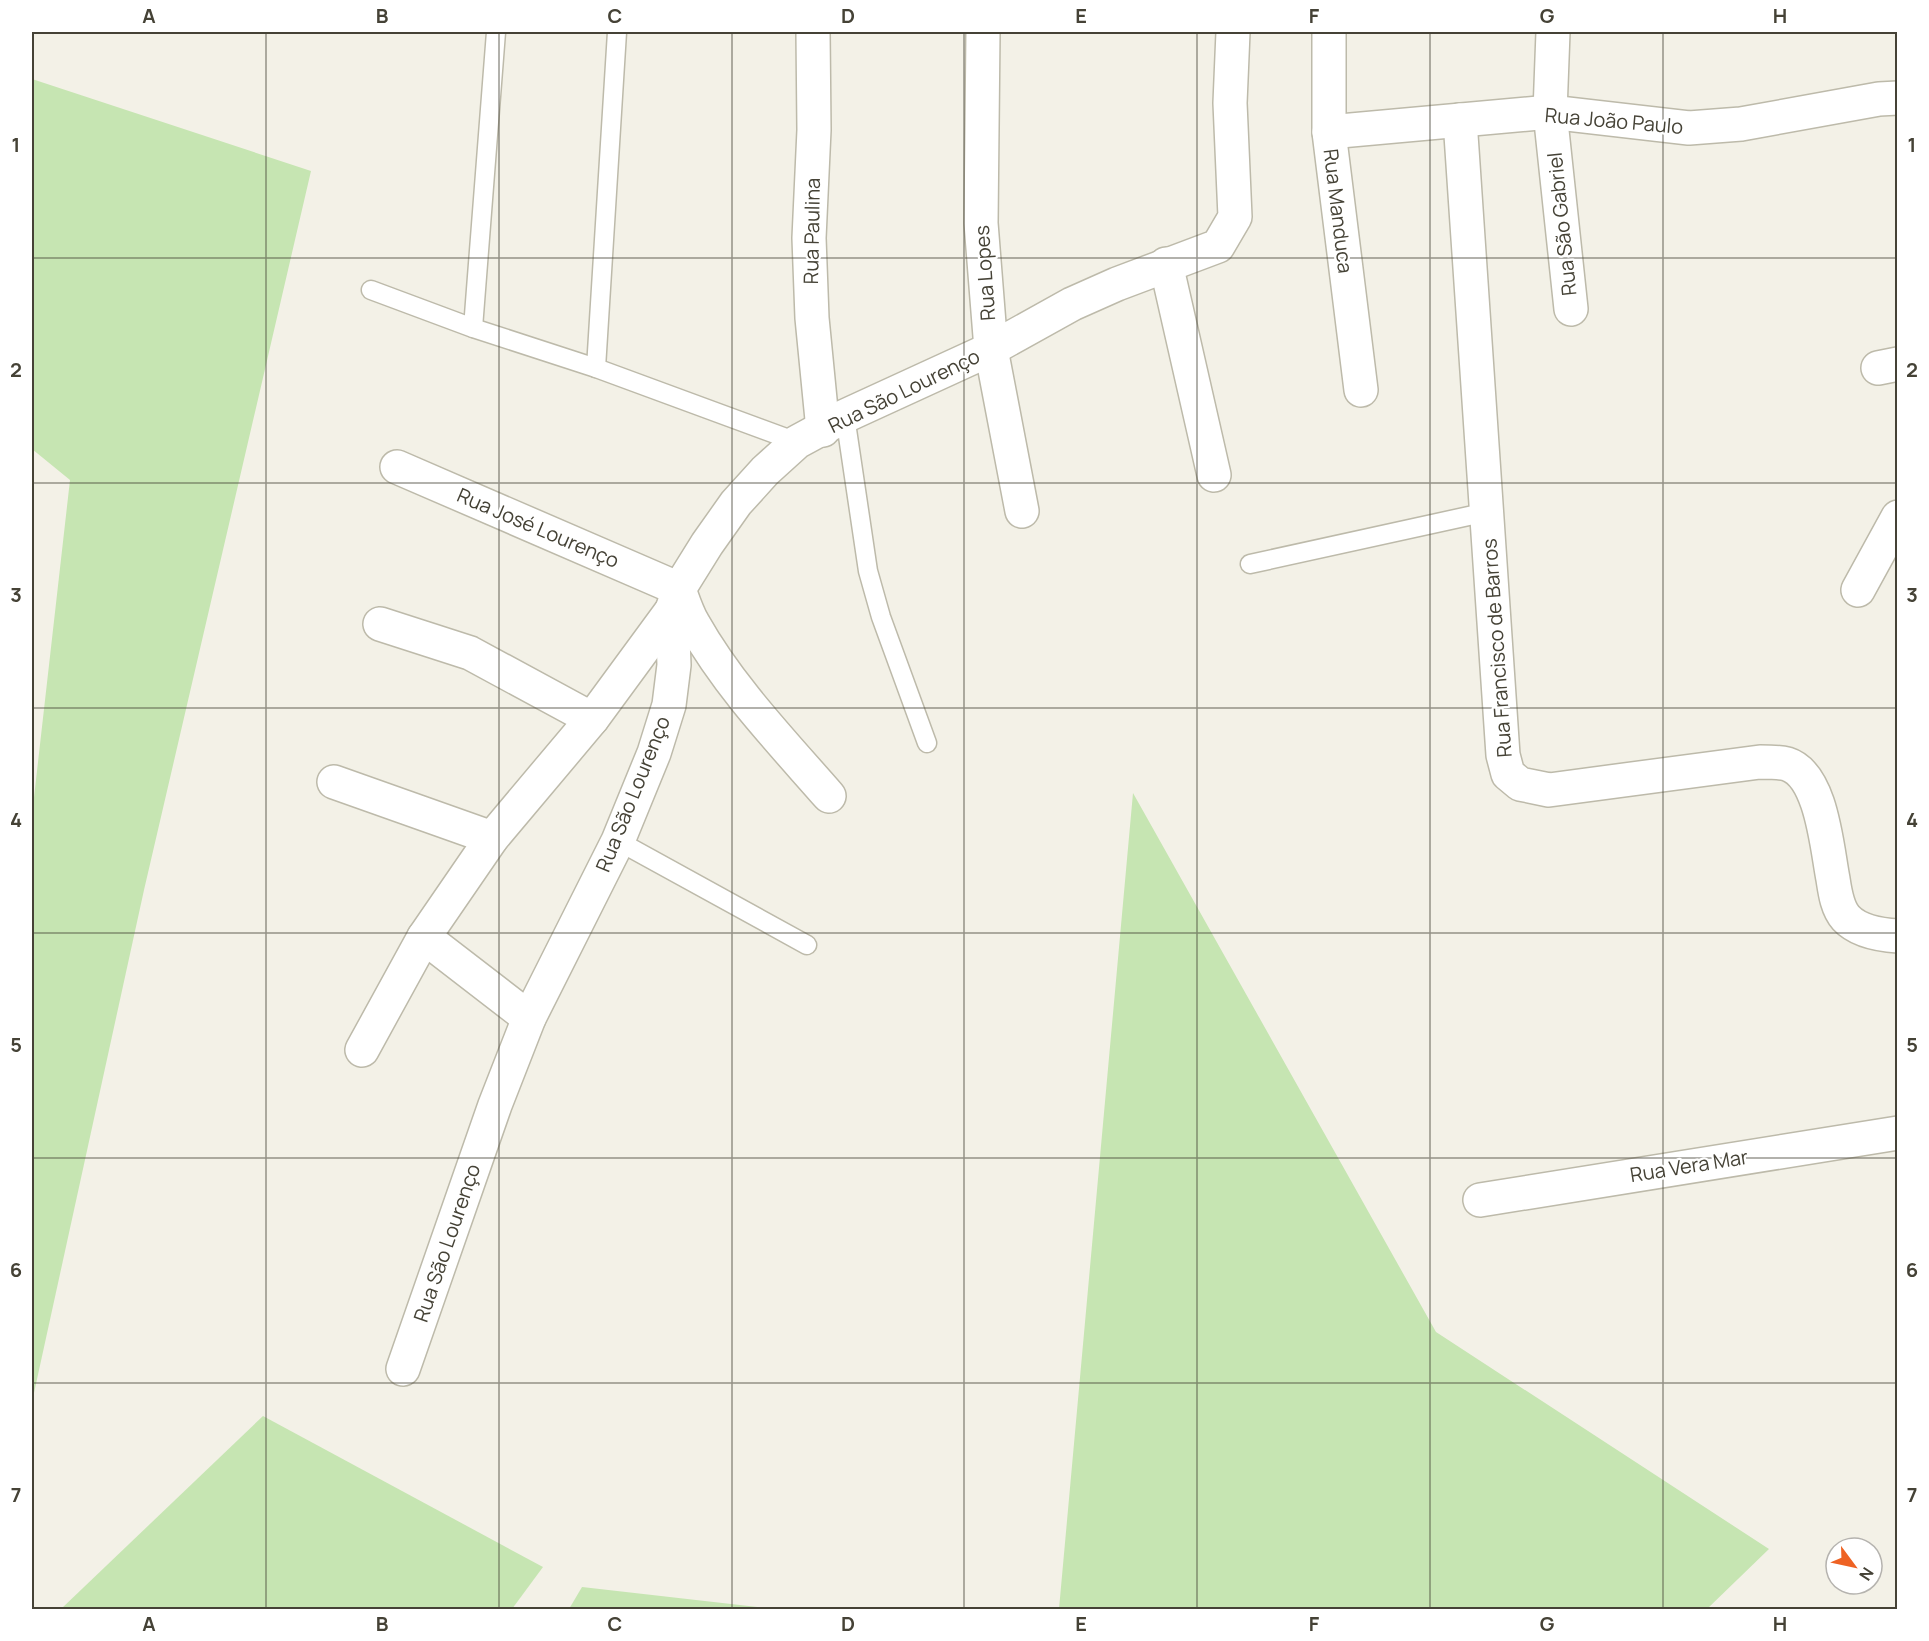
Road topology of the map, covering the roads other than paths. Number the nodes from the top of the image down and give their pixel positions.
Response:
1 (496, 32) edge
2 (617, 32) edge
3 (813, 32) edge
4 (983, 32) edge
5 (1233, 32) edge
6 (1329, 32) edge
7 (1553, 32) edge
8 (1898, 98) edge
9 (1550, 112) junction
10 (1461, 120) junction
11 (1329, 132) junction
12 (1166, 264) junction
13 (371, 290) dead end
14 (1571, 309) dead end
15 (473, 328) junction
16 (991, 349) junction
17 (596, 368) junction
18 (1361, 390) dead end
19 (822, 429) junction
20 (397, 467) dead end
21 (1214, 475) dead end
22 (1022, 511) dead end
23 (1487, 512) junction
24 (1898, 518) edge
25 (1251, 564) dead end
26 (1858, 590) dead end
27 (675, 600) junction
28 (380, 624) dead end
29 (592, 719) junction
30 (927, 742) dead end
31 (334, 782) dead end
32 (829, 796) dead end
33 (492, 838) junction
34 (618, 841) junction
35 (1898, 936) edge
36 (424, 937) junction
37 (807, 945) dead end
38 (529, 1018) junction
39 (362, 1050) dead end
40 (1898, 1133) edge
41 (1480, 1200) dead end
42 (404, 1369) dead end

1 - 15 lane
2 - 17 lane
3 - 19 street, Rua Paulina
4 - 16 street, Rua Lopes
5 - 12 street, Rua São Lourenço
6 - 11 street, Rua Manduca
7 - 9 street, Rua São Gabriel
8 - 9 street, Rua João Paulo
9 - 10 street, Rua João Paulo
9 - 14 street, Rua São Gabriel
10 - 11 street, Rua João Paulo
10 - 23 street, Rua Francisco de Barros
11 - 18 street, Rua Manduca
12 - 16 street, Rua São Lourenço
12 - 21 street
13 - 15 lane
15 - 17 lane
16 - 19 street, Rua São Lourenço
16 - 22 street, Rua Lopes
17 - 19 lane
19 - 27 street, Rua São Lourenço
19 - 30 lane
20 - 27 street, Rua José Lourenço
23 - 25 lane
23 - 35 street, Rua Francisco de Barros
24 - 26 street
27 - 29 street
27 - 32 street
27 - 34 street, Rua São Lourenço
28 - 29 street
29 - 33 street
31 - 33 street
33 - 36 street
34 - 37 lane
34 - 38 street, Rua São Lourenço
36 - 38 street
36 - 39 street
38 - 42 street, Rua São Lourenço
40 - 41 street, Rua Vera Mar

